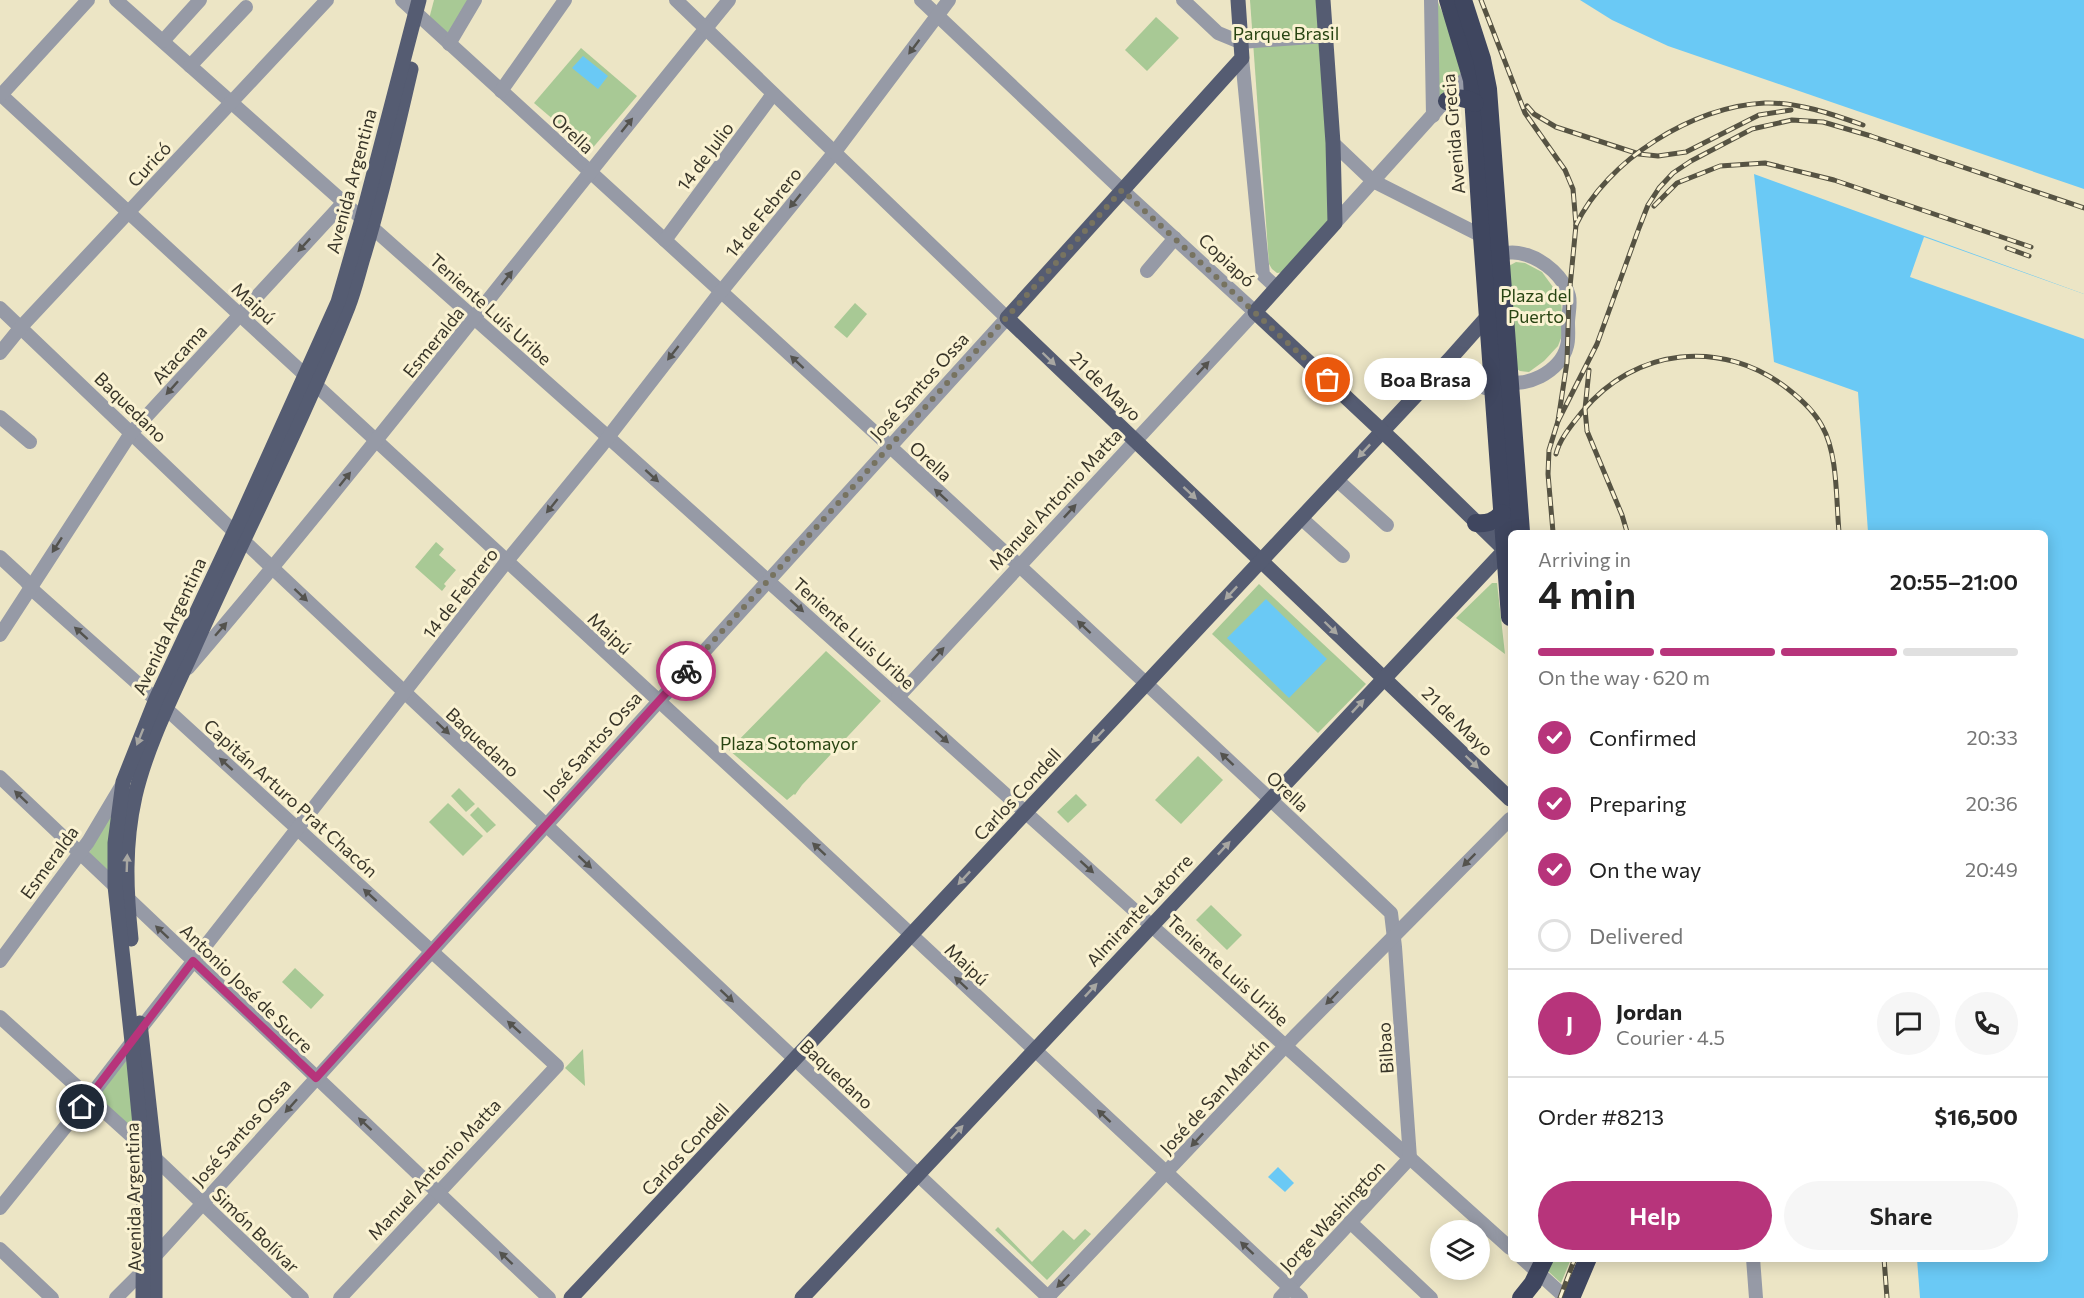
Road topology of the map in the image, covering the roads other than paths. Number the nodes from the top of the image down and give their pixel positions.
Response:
1 (88, 0) edge
2 (116, 0) edge
3 (200, 0) edge
4 (327, 0) edge
5 (402, 0) edge
6 (429, 0) edge
7 (475, 0) edge
8 (565, 0) edge
9 (676, 0) edge
10 (729, 0) edge
11 (921, 0) edge
12 (949, 0) edge
13 (1183, 0) edge
14 (1238, 0) edge
15 (1323, 0) edge
16 (1431, 0) edge
17 (1448, 0) edge
18 (1463, 0) edge
19 (246, 7) dead end
20 (420, 11) edge
21 (937, 15) junction
22 (705, 28) junction
23 (1326, 36) junction
24 (163, 41) junction
25 (1240, 42) junction
26 (449, 44) junction
27 (1242, 58) junction
28 (190, 66) junction
29 (1477, 66) junction
30 (501, 91) junction
31 (774, 94) junction
32 (0, 95) edge
33 (1447, 100) junction
34 (231, 102) junction
35 (1475, 104) junction
36 (1432, 116) junction
37 (1333, 143) junction
38 (834, 153) junction
39 (589, 172) junction
40 (1373, 182) junction
41 (1122, 190) junction
42 (344, 202) junction
43 (129, 212) junction
44 (367, 223) junction
45 (1335, 223) junction
46 (1482, 236) junction
47 (1175, 238) junction
48 (665, 240) junction
49 (1500, 254) junction
50 (1485, 267) junction
51 (1147, 271) dead end
52 (1277, 288) junction
53 (721, 291) junction
54 (0, 308) edge
55 (1255, 312) junction
56 (240, 315) junction
57 (1489, 315) junction
58 (475, 318) junction
59 (1007, 318) junction
60 (21, 327) junction
61 (0, 353) edge
62 (1449, 360) junction
63 (310, 380) junction
64 (1498, 384) junction
65 (0, 417) edge
66 (1382, 431) junction
67 (131, 433) junction
68 (608, 437) junction
69 (376, 441) junction
70 (1135, 441) junction
71 (30, 442) dead end
72 (889, 448) junction
73 (1337, 480) junction
74 (1502, 513) junction
75 (1301, 518) junction
76 (1476, 523) junction
77 (1387, 525) dead end
78 (1521, 530) edge
79 (239, 536) junction
80 (1508, 546) edge
81 (1508, 550) edge
82 (1508, 552) edge
83 (1343, 556) dead end
84 (0, 557) edge
85 (507, 561) junction
86 (1261, 561) junction
87 (1019, 567) junction
88 (273, 568) junction
89 (768, 581) junction
90 (30, 586) junction
91 (0, 635) edge
92 (182, 674) junction
93 (1384, 678) junction
94 (1146, 684) junction
95 (405, 693) junction
96 (898, 697) junction
97 (658, 702) junction
98 (161, 704) junction
99 (0, 777) edge
100 (123, 782) junction
101 (1508, 797) edge
102 (1270, 799) junction
103 (1026, 812) junction
104 (1508, 821) edge
105 (546, 825) junction
106 (297, 828) junction
107 (80, 853) junction
108 (115, 886) junction
109 (127, 897) junction
110 (1152, 925) junction
111 (1394, 934) junction
112 (910, 936) junction
113 (432, 951) junction
114 (0, 961) edge
115 (193, 961) junction
116 (0, 1017) edge
117 (141, 1028) junction
118 (132, 1042) junction
119 (1285, 1046) junction
120 (1034, 1051) junction
121 (795, 1059) junction
122 (557, 1066) joint
123 (316, 1078) junction
124 (89, 1097) junction
125 (142, 1146) junction
126 (1410, 1158) junction
127 (155, 1159) junction
128 (1167, 1173) junction
129 (917, 1175) junction
130 (438, 1193) junction
131 (202, 1203) junction
132 (0, 1208) edge
133 (1350, 1222) junction
134 (1508, 1246) edge
135 (0, 1249) edge
136 (155, 1256) junction
137 (1529, 1262) edge
138 (1586, 1262) edge
139 (1753, 1262) edge
140 (144, 1270) junction
141 (1544, 1271) edge
142 (1285, 1293) edge
143 (52, 1298) edge
144 (116, 1298) edge
145 (143, 1298) edge
146 (155, 1298) edge
147 (302, 1298) edge
148 (340, 1298) edge
149 (549, 1298) edge
150 (572, 1298) edge
151 (802, 1298) edge
152 (1048, 1298) edge
153 (1300, 1298) edge
154 (1431, 1298) edge
155 (1521, 1298) edge
156 (1566, 1298) edge
157 (1571, 1298) edge
158 (1756, 1298) edge

1 - 32 street
2 - 24 street, Teniente Luis Uribe
3 - 24 street
4 - 34 street, Curicó
5 - 20 street, Orella
6 - 20 main road, Avenida Argentina
7 - 26 street
8 - 30 street
9 - 22 street, 21 de Mayo
10 - 22 street, Esmeralda
11 - 21 street, Copiapó
12 - 21 street, 14 de Febrero
13 - 25 street
14 - 25 main road
15 - 23 main road
16 - 36 street, Avenida Grecia
17 - 29 highway, Avenida Grecia
18 - 29 highway, Avenida Grecia
19 - 28 street
20 - 26 street, Orella
20 - 44 main road, Avenida Argentina
21 -> 38 street, 14 de Febrero
21 - 41 street, Copiapó
22 - 31 street, 21 de Mayo
39 -> 22 street, Esmeralda
23 - 25 street
23 - 37 main road
24 - 28 street, Teniente Luis Uribe
25 - 27 main road
26 - 30 street, Orella
27 - 41 main road, José Santos Ossa
27 - 52 street
28 - 34 street, Teniente Luis Uribe
29 - 33 street, Manuel Antonio Matta
29 - 35 highway, Avenida Grecia
29 - 49 highway, Avenida Grecia
30 - 39 street, Orella
31 - 38 street, 21 de Mayo
31 - 48 street, 14 de Julio
32 - 43 street, Maipú
33 - 35 highway
33 - 36 street, Manuel Antonio Matta
34 - 42 street, Teniente Luis Uribe
34 - 43 street, Curicó
35 - 46 highway, Avenida Grecia
36 - 40 street, Manuel Antonio Matta
37 - 40 street
37 - 45 main road
38 -> 53 street, 14 de Febrero
38 - 59 street, 21 de Mayo
39 - 48 street, Orella
58 -> 39 street, Esmeralda
40 - 45 street, Manuel Antonio Matta
40 - 46 street
41 - 47 street, Copiapó
41 - 59 main road, José Santos Ossa
42 - 44 street, Teniente Luis Uribe
42 -> 56 street, Atacama
43 - 56 street, Maipú
43 - 60 street, Curicó
44 - 58 street, Teniente Luis Uribe
44 - 63 main road, Avenida Argentina
45 - 52 main road, Manuel Antonio Matta
46 - 50 highway, Avenida Grecia
47 - 51 street
47 - 55 street, Copiapó
48 - 53 street, Orella
49 - 50 street
49 - 64 highway, Avenida Grecia
49 - 64 street
50 - 57 highway, Avenida Grecia
52 - 55 main road, Manuel Antonio Matta
53 -> 68 street, 14 de Febrero
72 -> 53 street, Orella
54 - 60 street, Baquedano
55 - 66 main road, Copiapó
70 -> 55 street, Manuel Antonio Matta
56 - 63 street, Maipú
56 -> 67 street, Atacama
57 - 62 main road, Carlos Condell
57 - 64 highway, Avenida Grecia
58 - 68 street, Teniente Luis Uribe
58 - 69 street, Esmeralda
59 -> 70 main road, 21 de Mayo
59 - 72 street, José Santos Ossa
60 - 61 street, Curicó
60 - 67 street, Baquedano
62 - 64 street
62 - 66 main road, Carlos Condell
63 - 69 street, Maipú
63 - 79 main road, Avenida Argentina
64 - 74 highway, Avenida Grecia
64 - 78 highway, Avenida Grecia
65 - 71 street
66 -> 73 main road, Carlos Condell
66 - 76 main road, Copiapó
67 - 79 street, Baquedano
67 -> 90 street, Atacama
68 -> 85 street, 14 de Febrero
68 -> 89 street, Teniente Luis Uribe
69 - 85 street, Maipú
88 -> 69 street, Esmeralda
70 -> 86 main road, 21 de Mayo
87 -> 70 street, Manuel Antonio Matta
87 -> 72 street, Orella
72 - 89 street, José Santos Ossa
73 - 75 main road, Carlos Condell
73 - 77 street
74 - 76 highway
74 - 80 highway, Avenida Grecia
75 - 83 street
75 - 86 main road, Carlos Condell
76 - 81 main road, Copiapó
79 - 88 street, Baquedano
79 - 92 main road, Avenida Argentina
79 - 98 main road, Avenida Argentina
82 - 93 main road, Almirante Latorre
84 - 90 street, Capitán Arturo Prat Chacón
85 - 95 street, 14 de Febrero
85 - 97 street, Maipú
86 -> 93 main road, 21 de Mayo
86 -> 94 main road, Carlos Condell
94 -> 87 street, Orella
96 -> 87 street, Manuel Antonio Matta
92 -> 88 street, Esmeralda
88 -> 95 street, Baquedano
89 -> 96 street, Teniente Luis Uribe
89 - 97 street, José Santos Ossa
90 - 91 street, Atacama
98 -> 90 street, Capitán Arturo Prat Chacón
92 - 98 main road, Avenida Argentina
93 -> 101 main road, 21 de Mayo
102 -> 93 main road, Almirante Latorre
102 -> 94 street, Orella
94 -> 103 main road, Carlos Condell
95 -> 105 street, Baquedano
95 - 106 street, 14 de Febrero
96 -> 103 street, Teniente Luis Uribe
97 - 105 street, José Santos Ossa
112 -> 97 street, Maipú
98 -> 100 main road, Avenida Argentina
106 -> 98 street, Capitán Arturo Prat Chacón
109 -> 98 main road, Avenida Argentina
107 -> 99 street, Antonio José de Sucre
100 - 107 street, Esmeralda
100 - 108 main road, Avenida Argentina
110 -> 102 main road, Almirante Latorre
102 - 111 street, Orella
103 -> 110 street, Teniente Luis Uribe
103 -> 112 main road, Carlos Condell
104 -> 111 street, José de San Martín
105 - 113 street, José Santos Ossa
105 -> 121 street, Baquedano
113 -> 106 street, Capitán Arturo Prat Chacón
106 - 115 street, 14 de Febrero
107 - 108 street, Antonio José de Sucre
107 - 114 street, Esmeralda
108 - 109 street, Antonio José de Sucre
108 - 118 main road, Avenida Argentina
115 -> 109 street, Antonio José de Sucre
109 - 117 main road, Avenida Argentina
110 - 119 street, Teniente Luis Uribe
120 -> 110 main road, Almirante Latorre
111 -> 119 street, José de San Martín
111 - 126 street, Bilbao
120 -> 112 street, Maipú
112 - 121 main road, Carlos Condell
122 -> 113 street, Capitán Arturo Prat Chacón
113 - 123 street, José Santos Ossa
115 - 117 street, 14 de Febrero
115 - 123 street, Antonio José de Sucre
116 - 124 street, Simón Bolívar
117 - 118 street, 14 de Febrero
117 - 127 main road, Avenida Argentina
118 - 124 street, 14 de Febrero
118 - 125 main road, Avenida Argentina
119 - 126 street, Teniente Luis Uribe
119 -> 128 street, José de San Martín
128 -> 120 street, Maipú
129 -> 120 main road, Almirante Latorre
121 - 129 street, Baquedano
121 - 150 main road, Carlos Condell
122 - 130 street, Manuel Antonio Matta
130 -> 123 street, Antonio José de Sucre
123 -> 131 street, José Santos Ossa
124 - 125 street, Simón Bolívar
124 - 132 street, 14 de Febrero
125 - 127 street, Simón Bolívar
125 - 140 main road, Avenida Argentina
126 - 133 street, Jorge Washington
126 - 134 street, Teniente Luis Uribe
127 - 131 street, Simón Bolívar
127 - 136 main road, Avenida Argentina
142 -> 128 street, Maipú
128 -> 152 street, José de San Martín
129 - 151 main road, Almirante Latorre
129 - 152 street, Baquedano
130 - 148 street, Manuel Antonio Matta
149 -> 130 street, Antonio José de Sucre
131 - 136 street, José Santos Ossa
131 - 147 street, Simón Bolívar
133 - 142 street, Jorge Washington
133 - 154 street
135 - 143 street
136 - 140 street, José Santos Ossa
136 - 146 main road, Avenida Argentina
137 - 141 street
138 - 157 highway
139 - 158 street
140 - 144 street, José Santos Ossa
140 - 145 main road, Avenida Argentina
141 - 155 highway
141 - 156 street
142 - 153 street, Maipú

